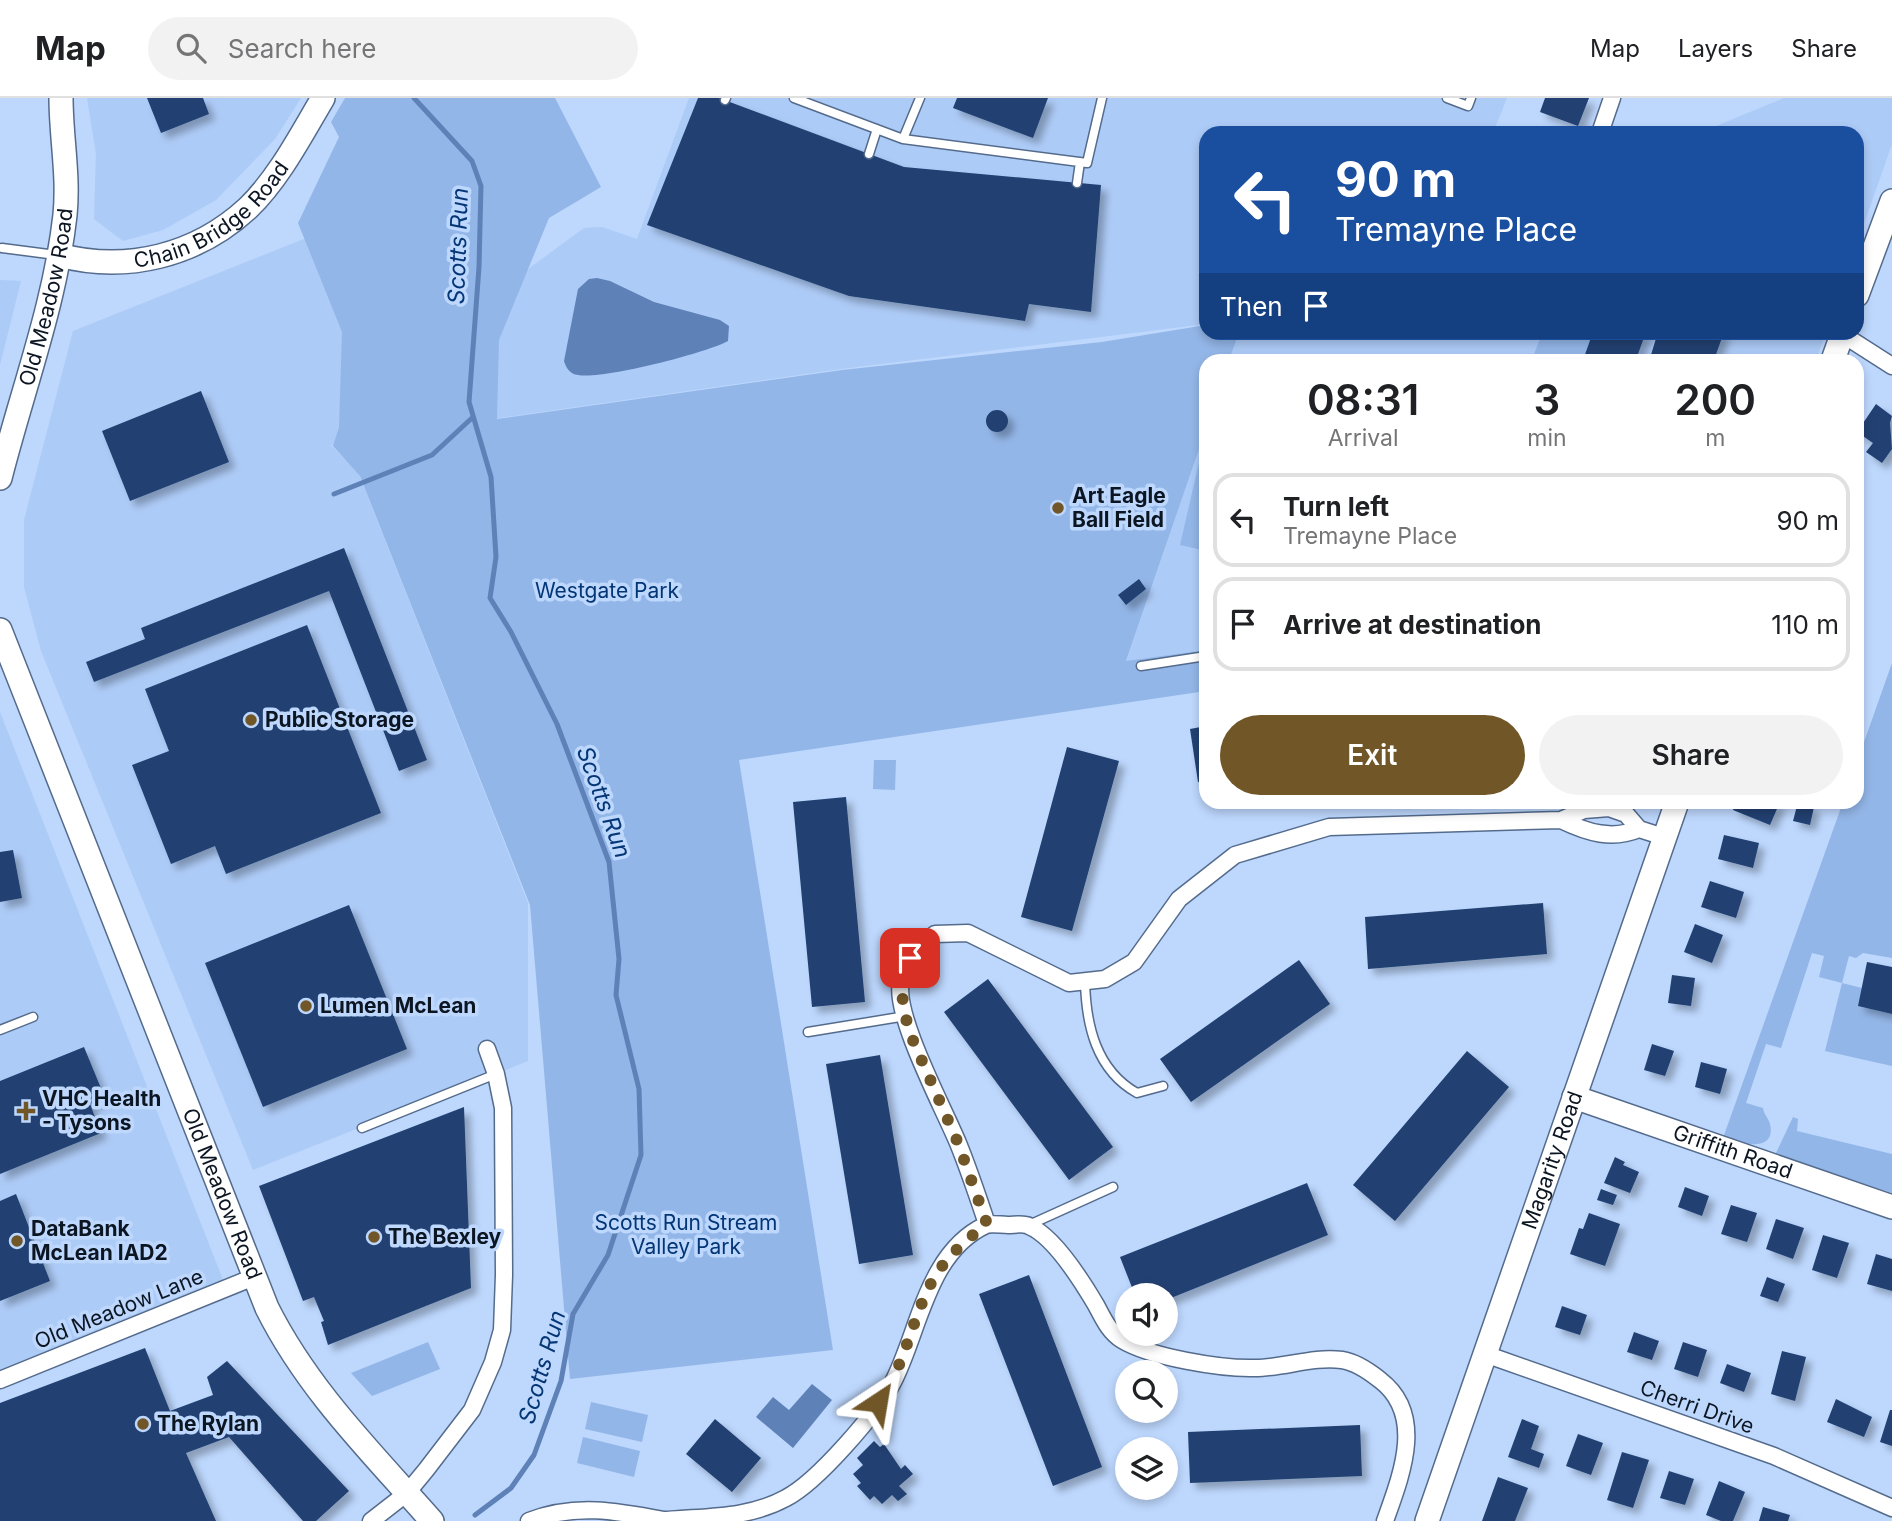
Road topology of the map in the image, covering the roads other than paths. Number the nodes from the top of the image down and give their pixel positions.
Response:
1 (794, 98) edge
2 (920, 98) edge
3 (1102, 98) edge
4 (1447, 98) edge
5 (1471, 98) edge
6 (1612, 98) edge
7 (58, 102) edge
8 (319, 104) edge
9 (1602, 126) edge
10 (877, 129) junction
11 (903, 139) junction
12 (869, 154) dead end
13 (1080, 162) junction
14 (1077, 183) dead end
15 (1892, 201) edge
16 (2, 248) dead end
17 (59, 255) junction
18 (1864, 276) edge
19 (1853, 340) edge
20 (1892, 366) edge
21 (0, 478) edge
22 (0, 630) edge
23 (1199, 657) edge
24 (1141, 666) dead end
25 (1596, 809) edge
26 (1612, 809) edge
27 (1674, 809) edge
28 (1562, 820) junction
29 (1639, 829) junction
30 (1664, 837) junction
31 (1085, 981) junction
32 (906, 1016) junction
33 (33, 1017) dead end
34 (0, 1030) edge
35 (808, 1032) dead end
36 (487, 1049) dead end
37 (496, 1074) junction
38 (1163, 1086) dead end
39 (1574, 1097) junction
40 (362, 1128) dead end
41 (1113, 1187) dead end
42 (1892, 1207) edge
43 (987, 1224) junction
44 (1029, 1225) junction
45 (254, 1277) junction
46 (1485, 1354) junction
47 (0, 1380) edge
48 (407, 1493) junction
49 (1892, 1508) edge
50 (664, 1520) edge
51 (371, 1521) edge
52 (432, 1521) edge
53 (529, 1521) edge
54 (658, 1521) edge
55 (1385, 1521) edge
56 (1427, 1521) edge

1 - 10 lane
2 - 11 lane
3 - 13 lane
4 - 5 lane
6 - 9 street
7 - 17 street, Old Meadow Road
8 - 17 street, Chain Bridge Road
10 - 11 lane
10 - 12 lane
11 - 13 lane
13 - 14 lane
15 - 18 street
16 - 17 lane
17 - 21 street, Old Meadow Road
19 - 20 street
22 - 45 street, Old Meadow Road
23 - 24 lane
25 - 28 street
26 - 29 street
27 - 30 street, Magarity Road
28 - 29 street
28 - 31 street
29 - 30 street
30 - 39 street, Magarity Road
31 - 32 street
31 - 38 lane
32 - 35 lane
32 - 43 street
33 - 34 lane
36 - 37 street
37 - 40 lane
37 - 48 street
39 - 42 street, Griffith Road
39 - 46 street, Magarity Road
41 - 44 lane
43 - 44 street
43 - 50 street
44 - 55 street
45 - 47 street, Old Meadow Lane
45 - 48 street, Old Meadow Road
46 - 49 street, Cherri Drive
46 - 56 street, Magarity Road
48 - 51 street
48 - 52 street, Old Meadow Road
50 - 53 street
50 - 54 street

